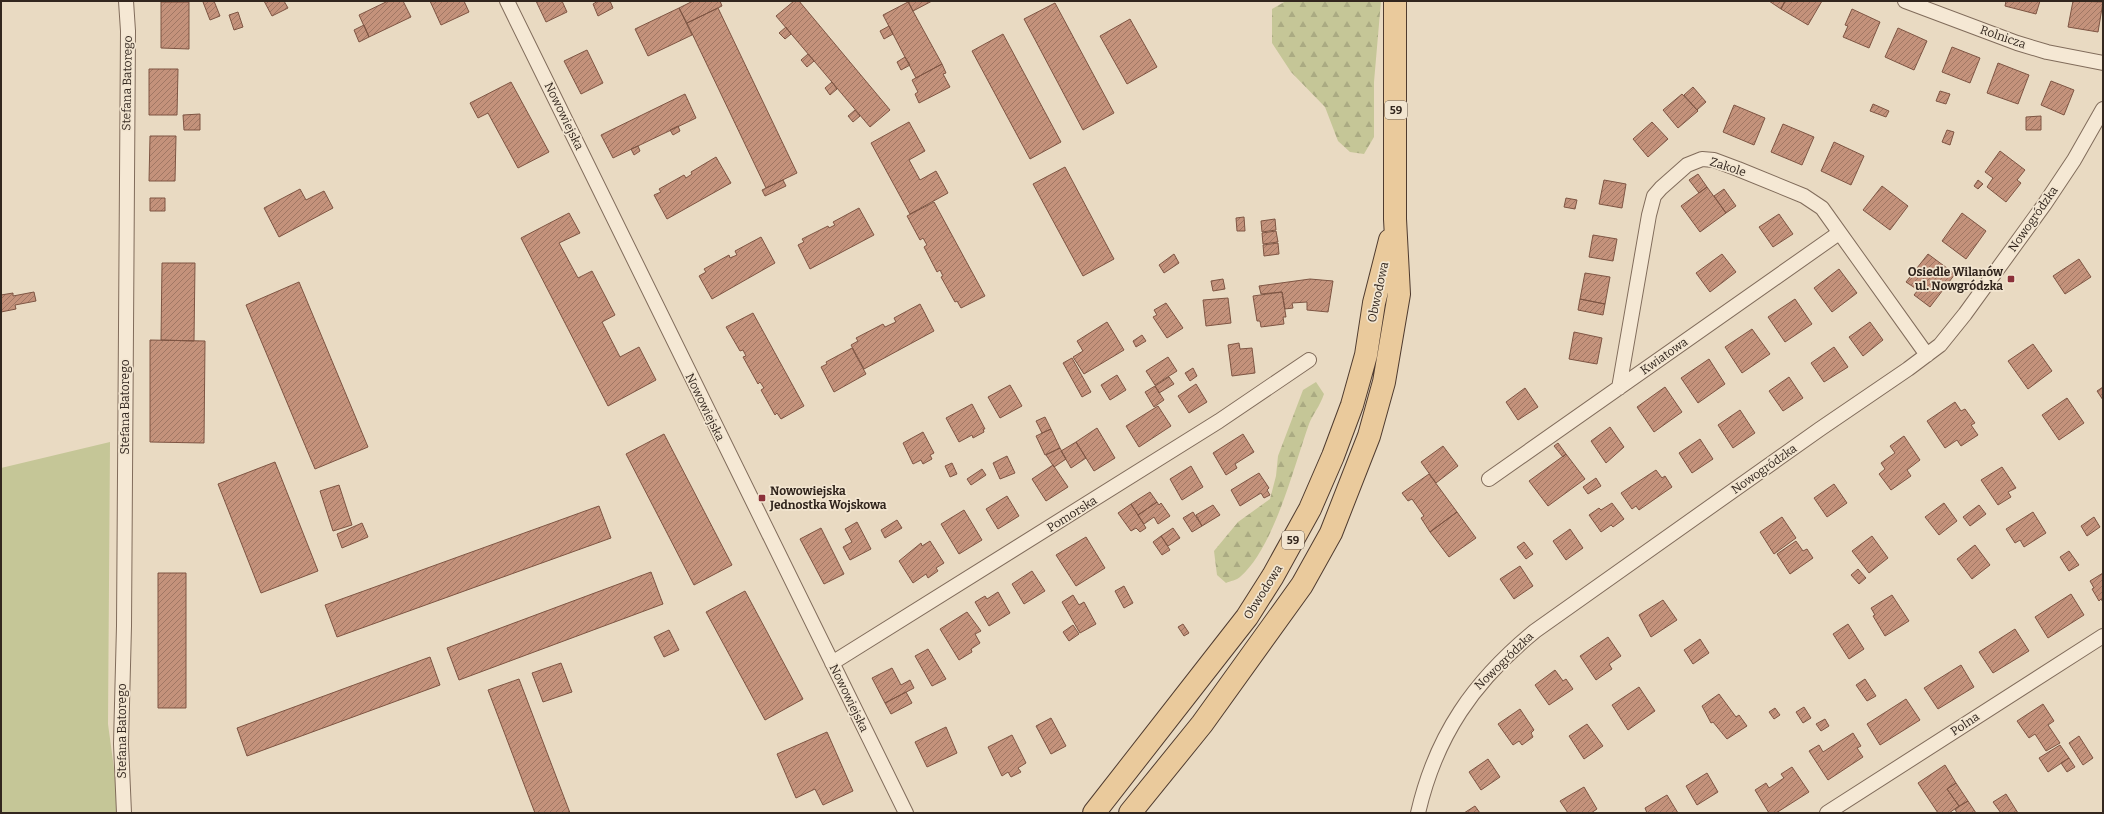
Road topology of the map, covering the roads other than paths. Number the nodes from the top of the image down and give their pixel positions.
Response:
1 (126, 1) edge
2 (507, 1) edge
3 (1394, 1) edge
4 (1905, 1) edge
5 (2103, 62) edge
6 (2103, 109) edge
7 (1395, 219) junction
8 (1840, 233) junction
9 (1927, 355) junction
10 (1310, 360) dead end
11 (1619, 388) junction
12 (1489, 479) dead end
13 (2103, 636) edge
14 (832, 663) junction
15 (124, 813) edge
16 (906, 813) edge
17 (1094, 813) edge
18 (1130, 813) edge
19 (1418, 813) edge
20 (1827, 813) edge

1 - 15 street, Stefana Batorego
2 - 14 street, Nowowiejska
3 - 7 main road, Obwodowa / 59
4 - 5 street, Rolnicza
6 - 9 street, Nowogródzka
7 - 17 main road, Obwodowa / 59
7 - 18 main road, Obwodowa / 59
8 - 9 street, Zakole
8 - 11 street, Kwiatowa
8 - 11 street, Zakole
9 - 19 street, Nowogródzka
10 - 14 street, Pomorska
11 - 12 street, Kwiatowa
13 - 20 street, Polna
14 - 16 street, Nowowiejska

